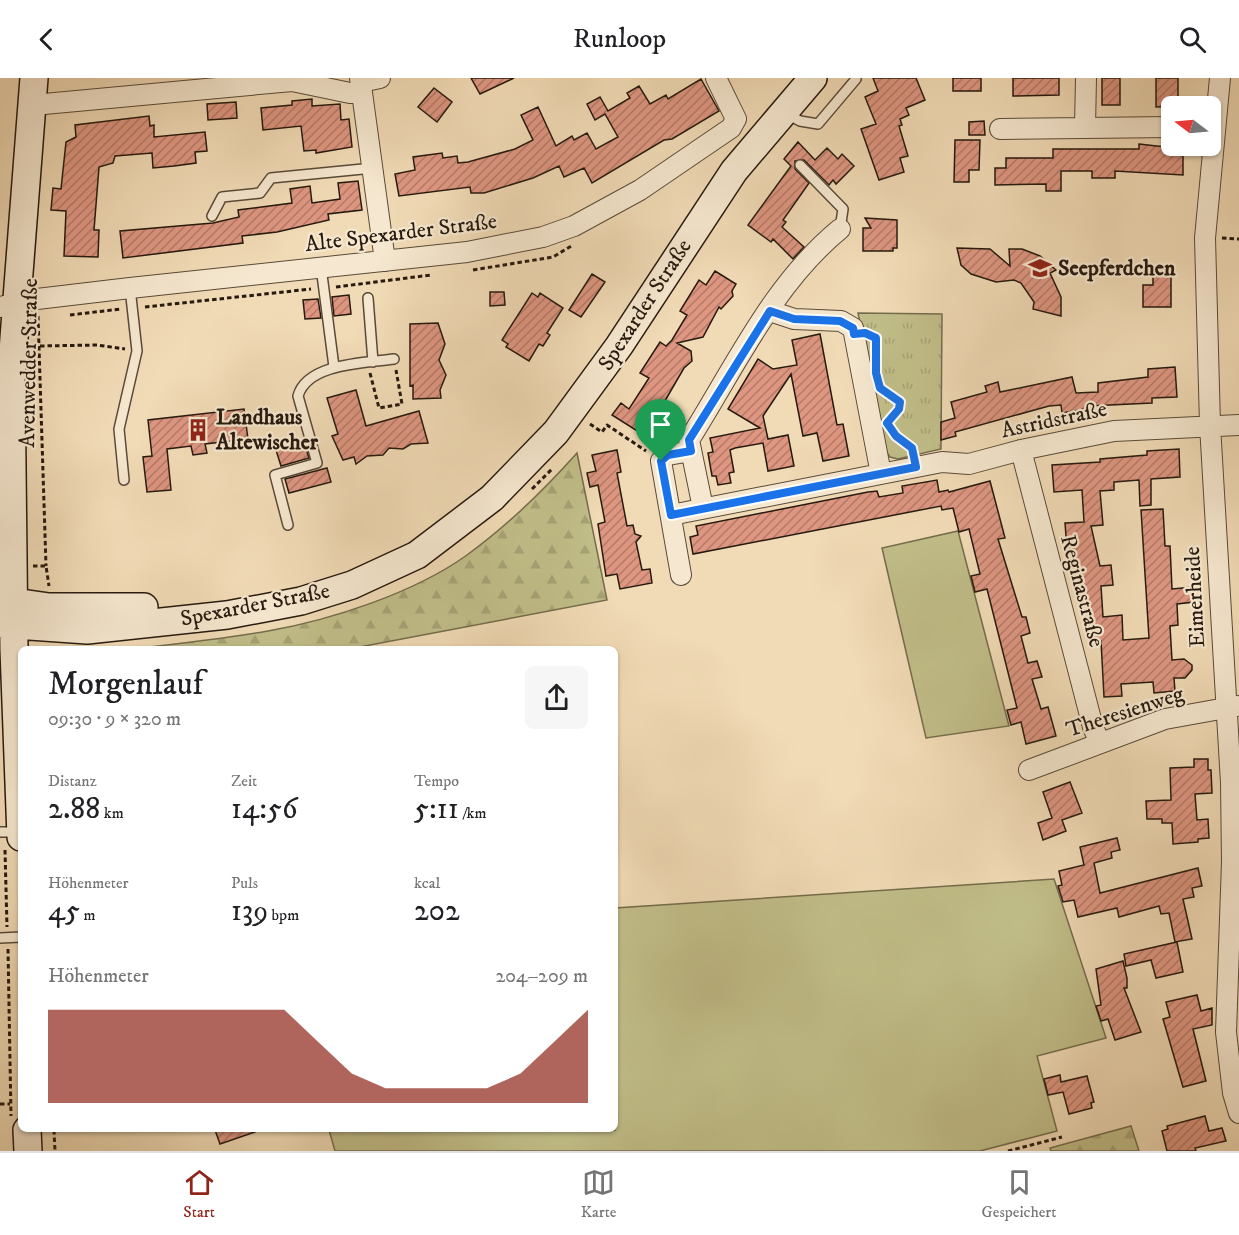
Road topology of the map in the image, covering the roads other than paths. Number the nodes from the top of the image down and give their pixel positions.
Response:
1 (34, 78) edge
2 (716, 78) edge
3 (813, 78) edge
4 (1086, 78) edge
5 (1220, 78) edge
6 (856, 79) edge
7 (366, 83) edge
8 (44, 91) edge
9 (1217, 96) edge
10 (782, 111) junction
11 (1086, 127) junction
12 (1161, 127) edge
13 (1000, 129) dead end
14 (1210, 156) edge
15 (800, 165) dead end
16 (373, 168) junction
17 (212, 216) dead end
18 (840, 229) joint
19 (385, 261) junction
20 (321, 267) junction
21 (130, 288) junction
22 (368, 298) dead end
23 (20, 303) edge
24 (770, 311) junction
25 (394, 359) road end
26 (370, 363) junction
27 (334, 367) junction
28 (1209, 425) junction
29 (1239, 425) edge
30 (1021, 450) junction
31 (691, 451) junction
32 (881, 474) junction
33 (124, 480) dead end
34 (703, 508) junction
35 (671, 515) junction
36 (463, 519) junction
37 (288, 525) dead end
38 (681, 575) dead end
39 (21, 616) edge
40 (87, 630) junction
41 (20, 646) edge
42 (65, 646) edge
43 (18, 697) edge
44 (1232, 707) edge
45 (1100, 743) junction
46 (1029, 770) dead end
47 (13, 833) edge
48 (1239, 1113) edge
49 (20, 1132) edge
50 (44, 1132) edge
51 (28, 1151) edge
52 (44, 1151) edge

1 - 23 main road, Avenwedder Straße
2 - 19 street, Alte Spexarder Straße
3 - 10 main road, Spexarder Straße
4 - 11 street
5 - 9 street, Eimerheide
6 - 10 lane
7 - 8 street
7 - 16 street
8 - 23 main road, Avenwedder Straße
10 - 36 main road, Spexarder Straße
11 - 12 street
11 - 13 street
14 - 28 street, Eimerheide
15 - 18 lane
16 - 17 lane
16 - 19 street
18 - 24 street
19 - 20 street, Alte Spexarder Straße
20 - 21 street, Alte Spexarder Straße
20 - 27 lane
21 - 23 street, Alte Spexarder Straße
21 - 33 lane
22 - 26 lane
23 - 39 main road, Avenwedder Straße
24 - 31 street
24 - 32 street
25 - 26 lane
26 - 27 lane
27 - 37 lane
28 - 29 street, Astridstraße
28 - 30 street, Astridstraße
28 - 44 street, Eimerheide
30 - 32 street, Astridstraße
30 - 45 street, Reginastraße
31 - 34 street
31 - 35 street
32 - 34 street, Astridstraße
34 - 35 street, Astridstraße
35 - 38 street
36 - 39 main road, Spexarder Straße
36 - 40 main road, Spexarder Straße
39 - 40 main road, Spexarder Straße
39 - 41 main road, Avenwedder Straße
40 - 42 main road
43 - 47 main road, Avenwedder Straße
44 - 45 street, Theresienweg
44 - 48 street, Eimerheide
45 - 46 street, Theresienweg
49 - 51 main road
50 - 52 main road

